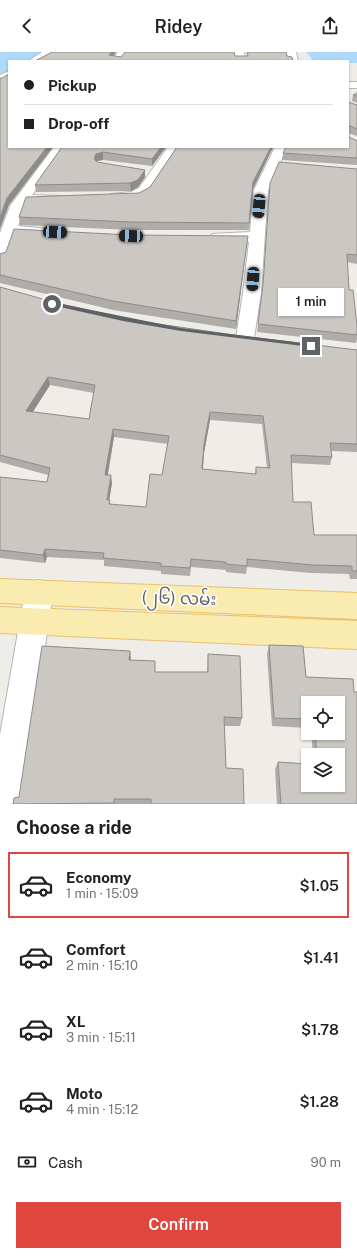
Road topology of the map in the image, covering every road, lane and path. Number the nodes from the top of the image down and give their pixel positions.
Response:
1 (49, 52) edge
2 (123, 52) edge
3 (35, 60) edge
4 (117, 60) edge
5 (59, 148) edge
6 (173, 148) edge
7 (281, 148) edge
8 (141, 171) edge
9 (156, 173) junction
10 (104, 198) edge
11 (67, 199) edge
12 (15, 203) junction
13 (10, 230) junction
14 (55, 232) edge
15 (202, 236) edge
16 (257, 237) junction
17 (0, 256) edge
18 (245, 338) edge
19 (0, 591) edge
20 (357, 606) edge
21 (37, 607) junction
22 (0, 620) edge
23 (357, 635) edge
24 (5, 804) edge

1 - 3 street
2 - 4 street
5 - 12 street
6 - 9 street
7 - 16 street
8 - 9 street
9 - 10 street
11 - 12 street
12 - 13 street
13 - 14 street
13 - 17 street
15 - 16 street
16 - 18 street
19 - 21 main road, (၂၆) လမ်း
20 - 21 main road, (၂၆) လမ်း
21 - 22 main road, (၂၆) လမ်း
21 - 23 main road, (၂၆) လမ်း
21 - 24 street

